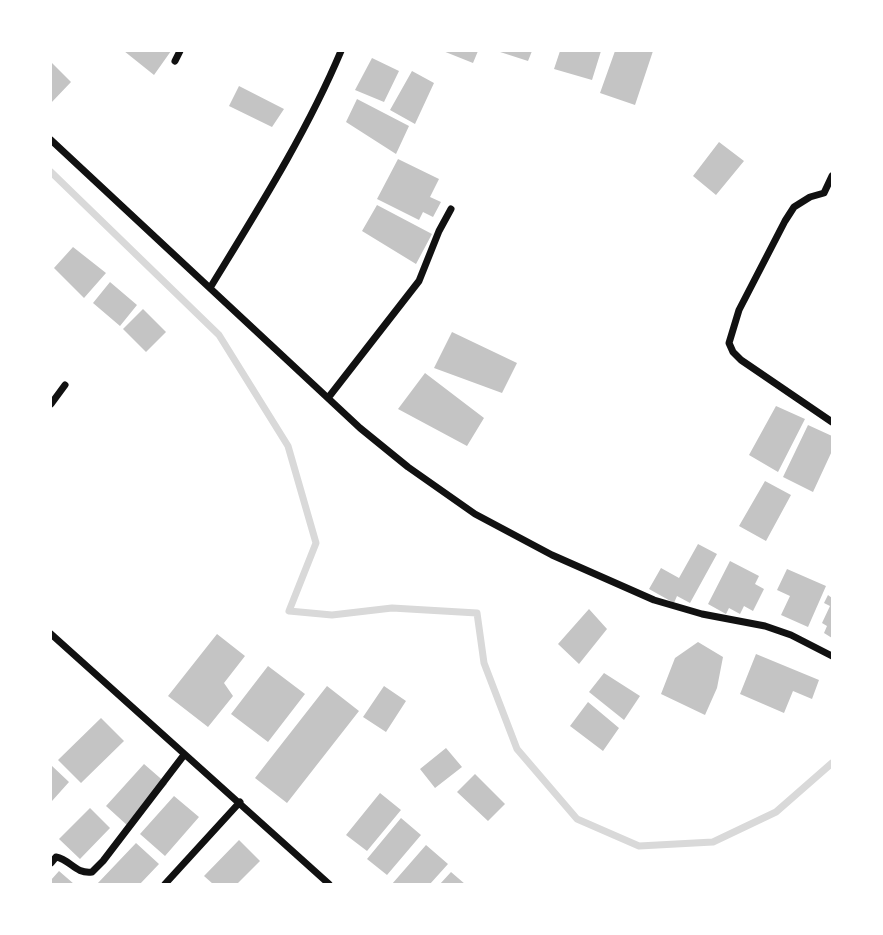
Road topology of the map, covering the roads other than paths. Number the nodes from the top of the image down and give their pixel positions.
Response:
1 (180, 51) edge
2 (341, 51) edge
3 (174, 61) dead end
4 (51, 139) edge
5 (832, 176) edge
6 (824, 193) junction
7 (832, 198) edge
8 (451, 209) dead end
9 (210, 288) junction
10 (65, 385) dead end
11 (328, 398) junction
12 (51, 404) edge
13 (832, 422) edge
14 (51, 634) edge
15 (832, 656) edge
16 (184, 755) junction
17 (240, 802) junction
18 (51, 863) edge
19 (165, 884) edge
20 (329, 884) edge

1 - 3 street
2 - 9 street
4 - 9 street
5 - 6 street
6 - 7 street
6 - 13 street
8 - 11 street
9 - 11 street
10 - 12 street
11 - 15 street
14 - 16 street
16 - 17 street
16 - 18 street
17 - 19 street
17 - 20 street

